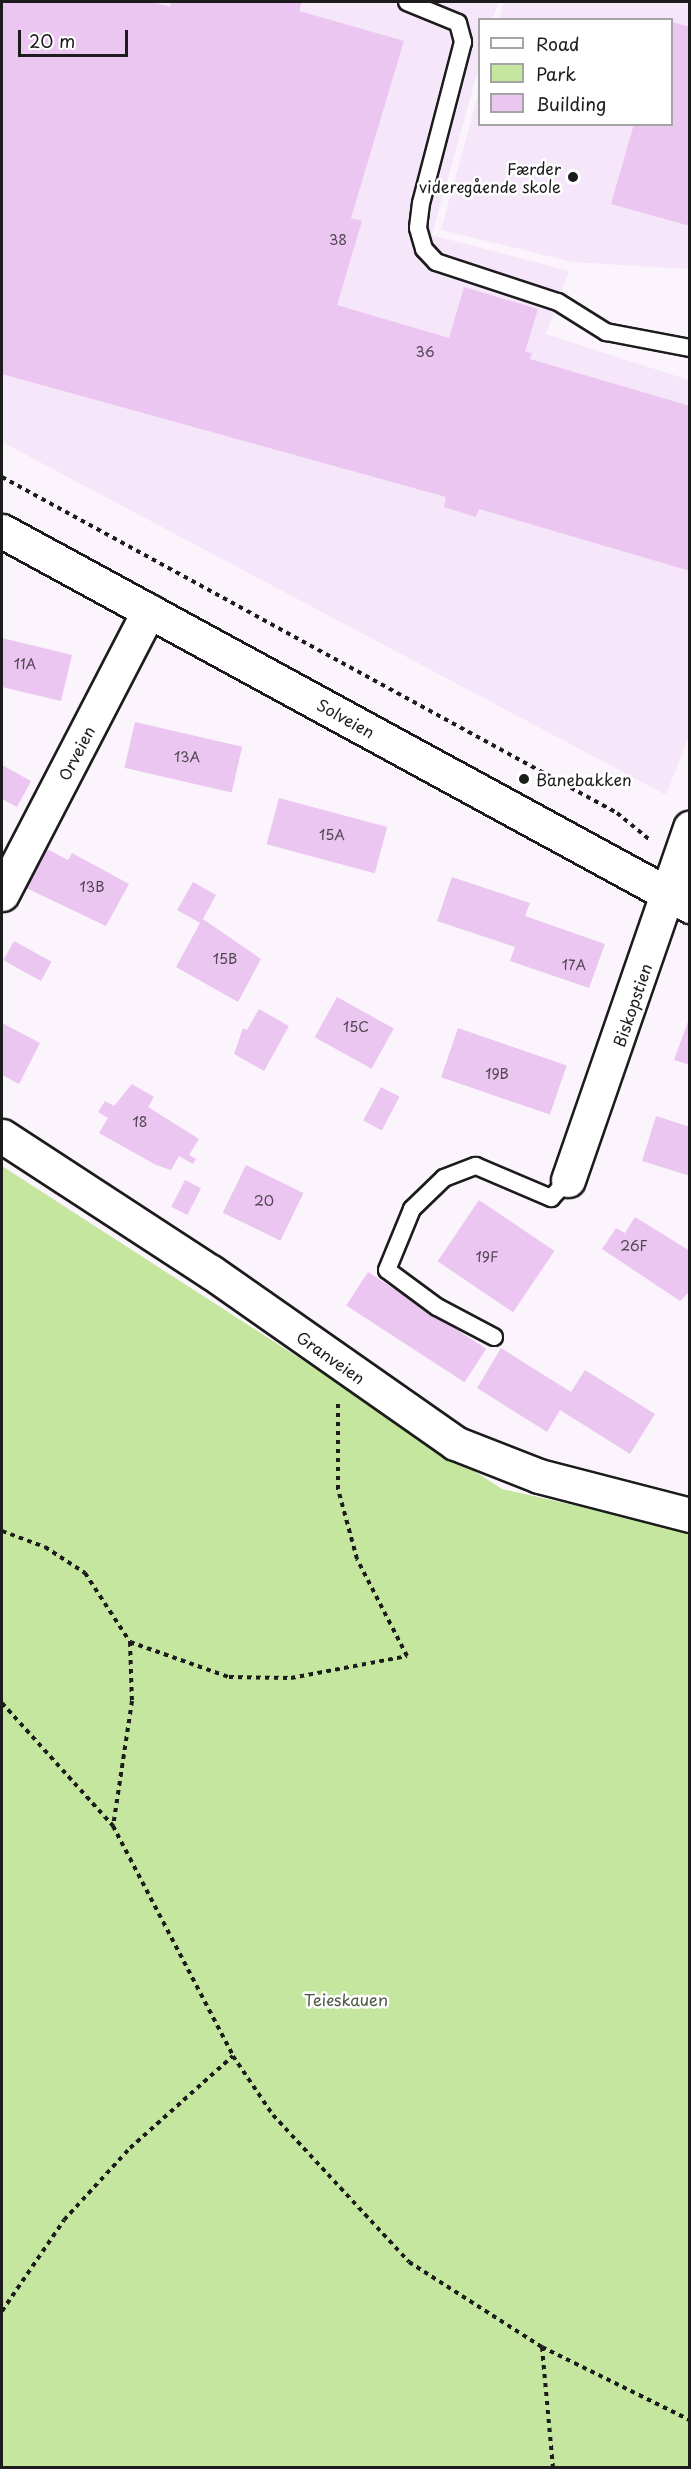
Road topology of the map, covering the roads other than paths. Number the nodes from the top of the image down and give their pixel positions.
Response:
1 (407, 2) edge
2 (690, 348) edge
3 (2, 531) edge
4 (149, 611) junction
5 (690, 827) edge
6 (2, 894) edge
7 (678, 899) edge
8 (2, 1136) edge
9 (568, 1180) joint
10 (494, 1337) dead end
11 (690, 1515) edge

1 - 2 lane
3 - 4 street, Solveien
4 - 6 street, Orveien
4 - 7 street, Solveien
5 - 7 street, Biskopstien
7 - 9 street, Biskopstien
8 - 11 street, Granveien
9 - 10 lane

